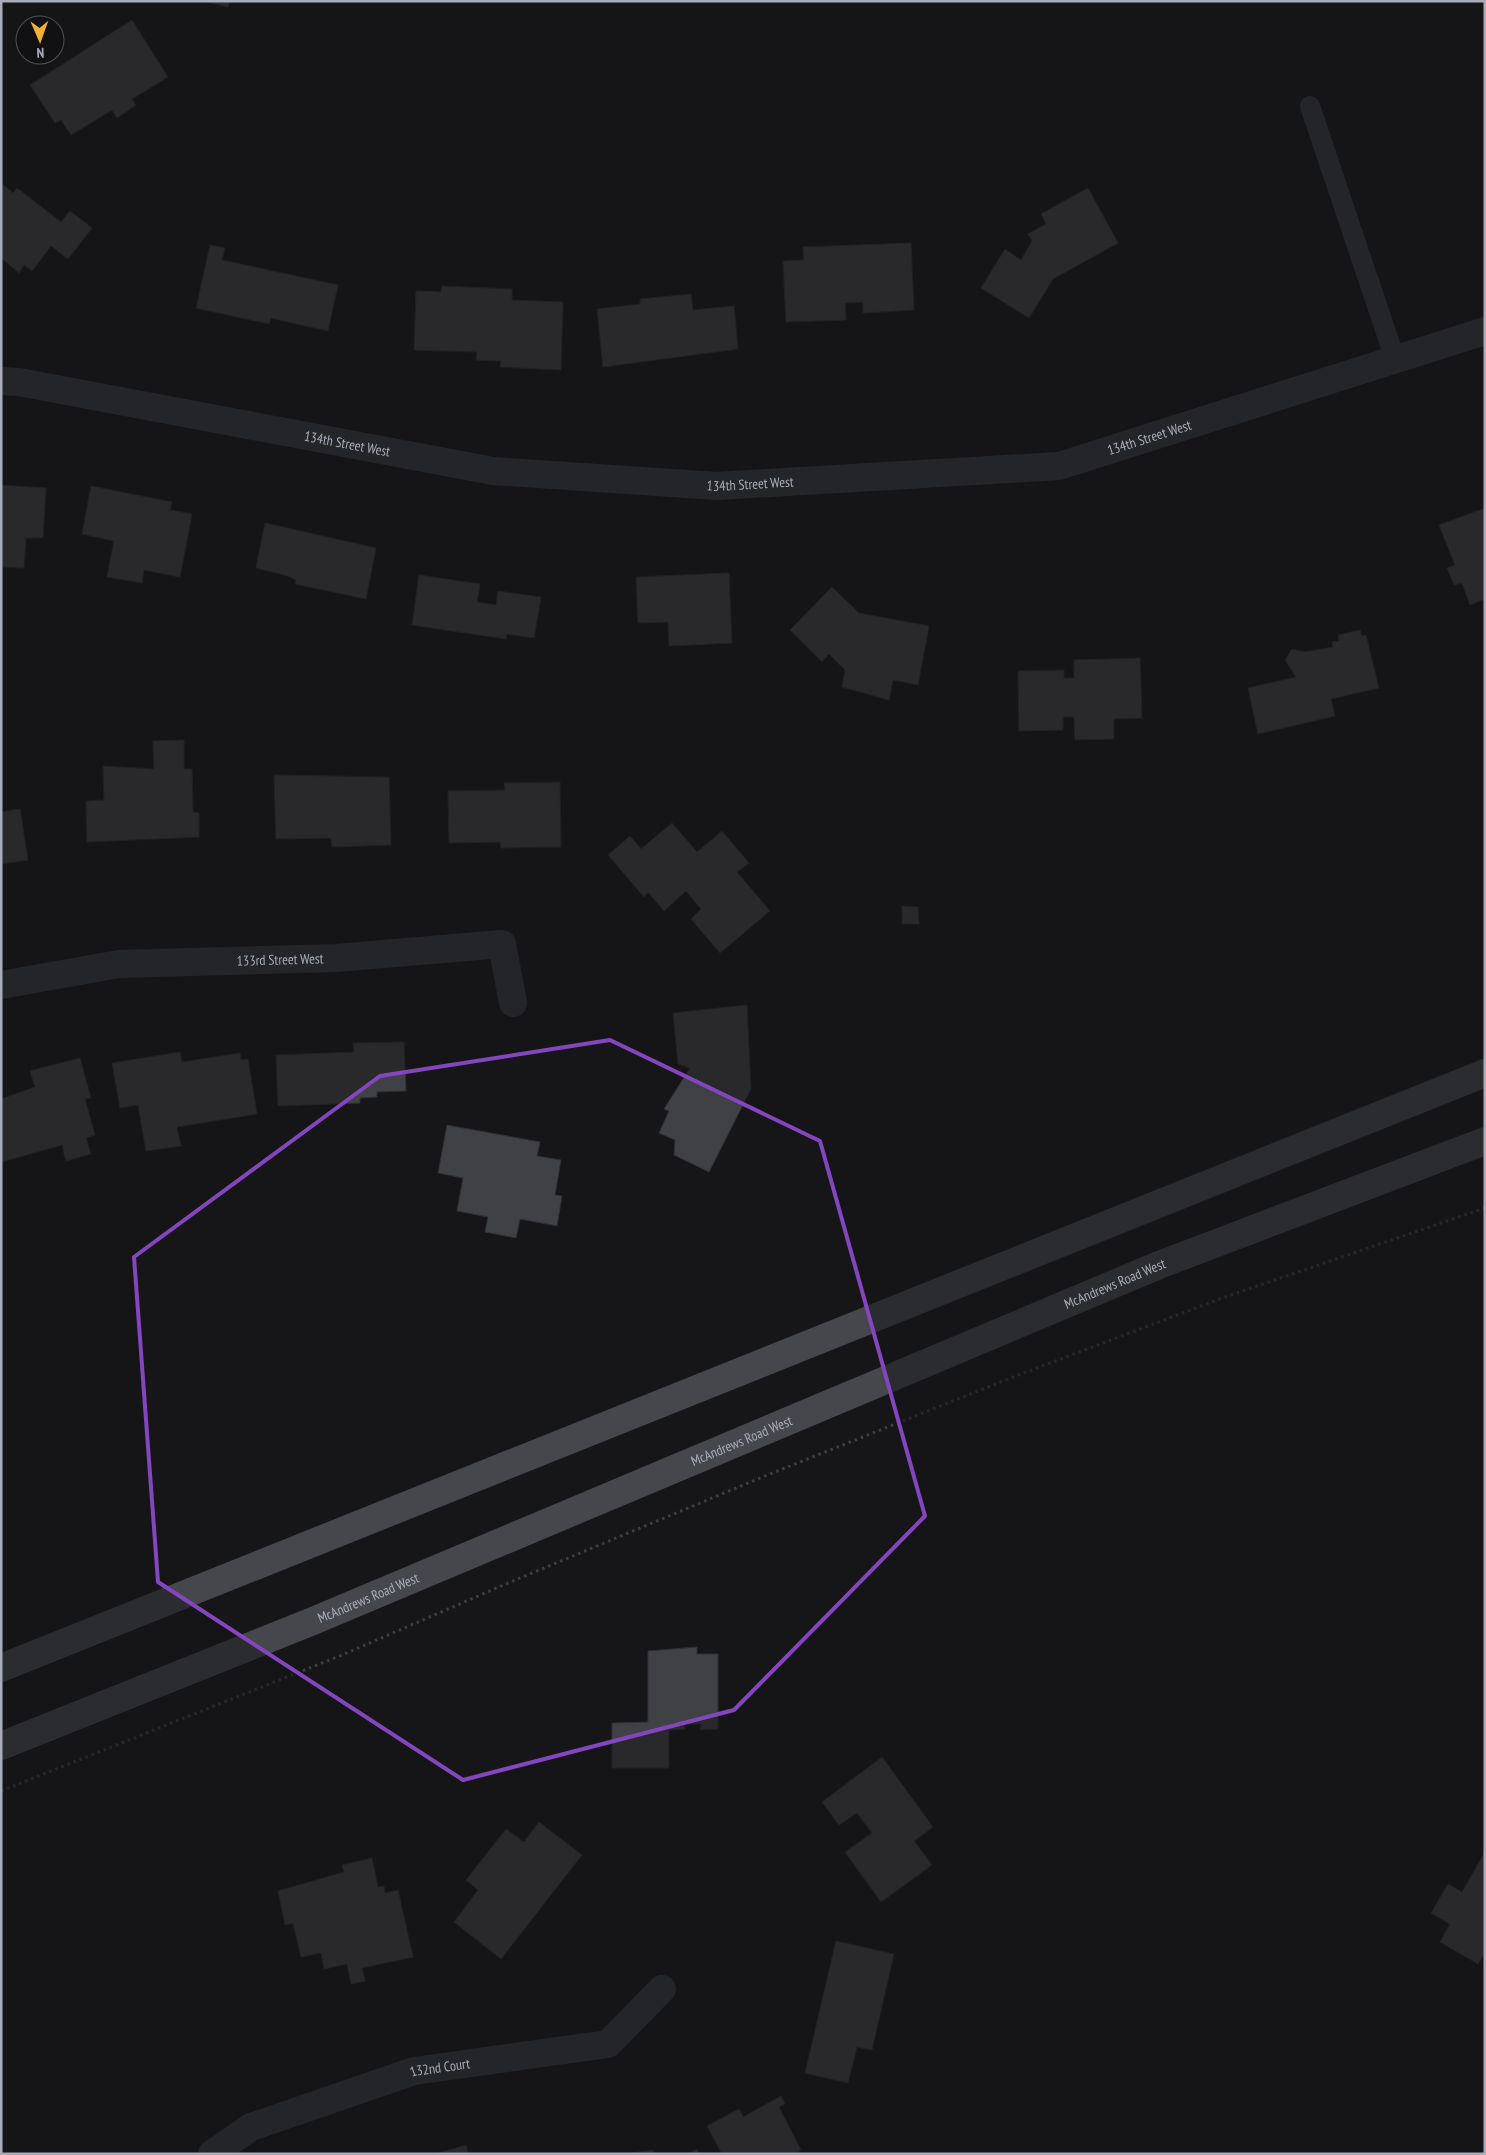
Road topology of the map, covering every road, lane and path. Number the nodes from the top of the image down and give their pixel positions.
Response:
1 (1310, 106) dead end
2 (1485, 331) edge
3 (1395, 359) junction
4 (1, 381) edge
5 (1, 986) edge
6 (513, 1003) dead end
7 (1485, 1073) edge
8 (1485, 1141) edge
9 (1485, 1208) edge
10 (1, 1668) edge
11 (1, 1746) edge
12 (1, 1791) edge
13 (662, 1989) dead end
14 (212, 2154) edge

1 - 3 lane
2 - 3 street, 134th Street West
3 - 4 street, 134th Street West
5 - 6 street, 133rd Street West
7 - 10 main road
8 - 11 main road, McAndrews Road West
9 - 12 path
13 - 14 street, 132nd Court

